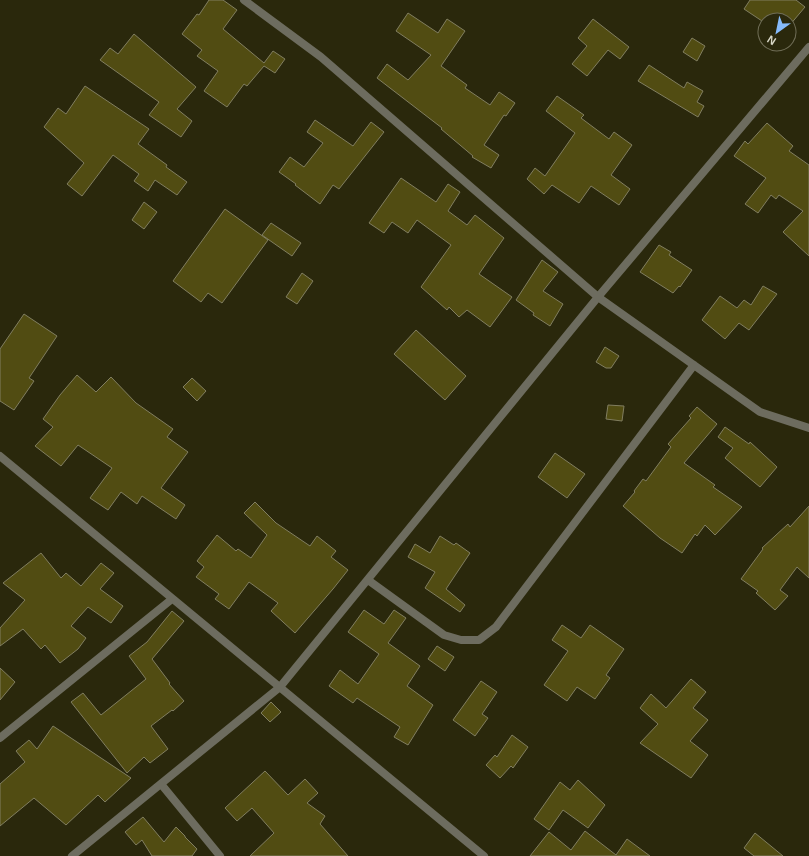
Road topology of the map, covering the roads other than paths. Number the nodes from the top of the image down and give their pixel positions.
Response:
1 (244, 0) edge
2 (809, 47) edge
3 (598, 297) junction
4 (694, 365) junction
5 (809, 428) edge
6 (0, 456) edge
7 (368, 580) junction
8 (172, 598) junction
9 (280, 687) junction
10 (0, 738) edge
11 (160, 784) junction
12 (72, 856) edge
13 (220, 856) edge
14 (484, 856) edge

1 - 3 street
2 - 3 street
3 - 4 street
3 - 7 street
4 - 5 street
4 - 7 street
6 - 8 street
7 - 9 street
8 - 9 street
8 - 10 street
9 - 11 street
9 - 14 street
11 - 12 street
11 - 13 street

